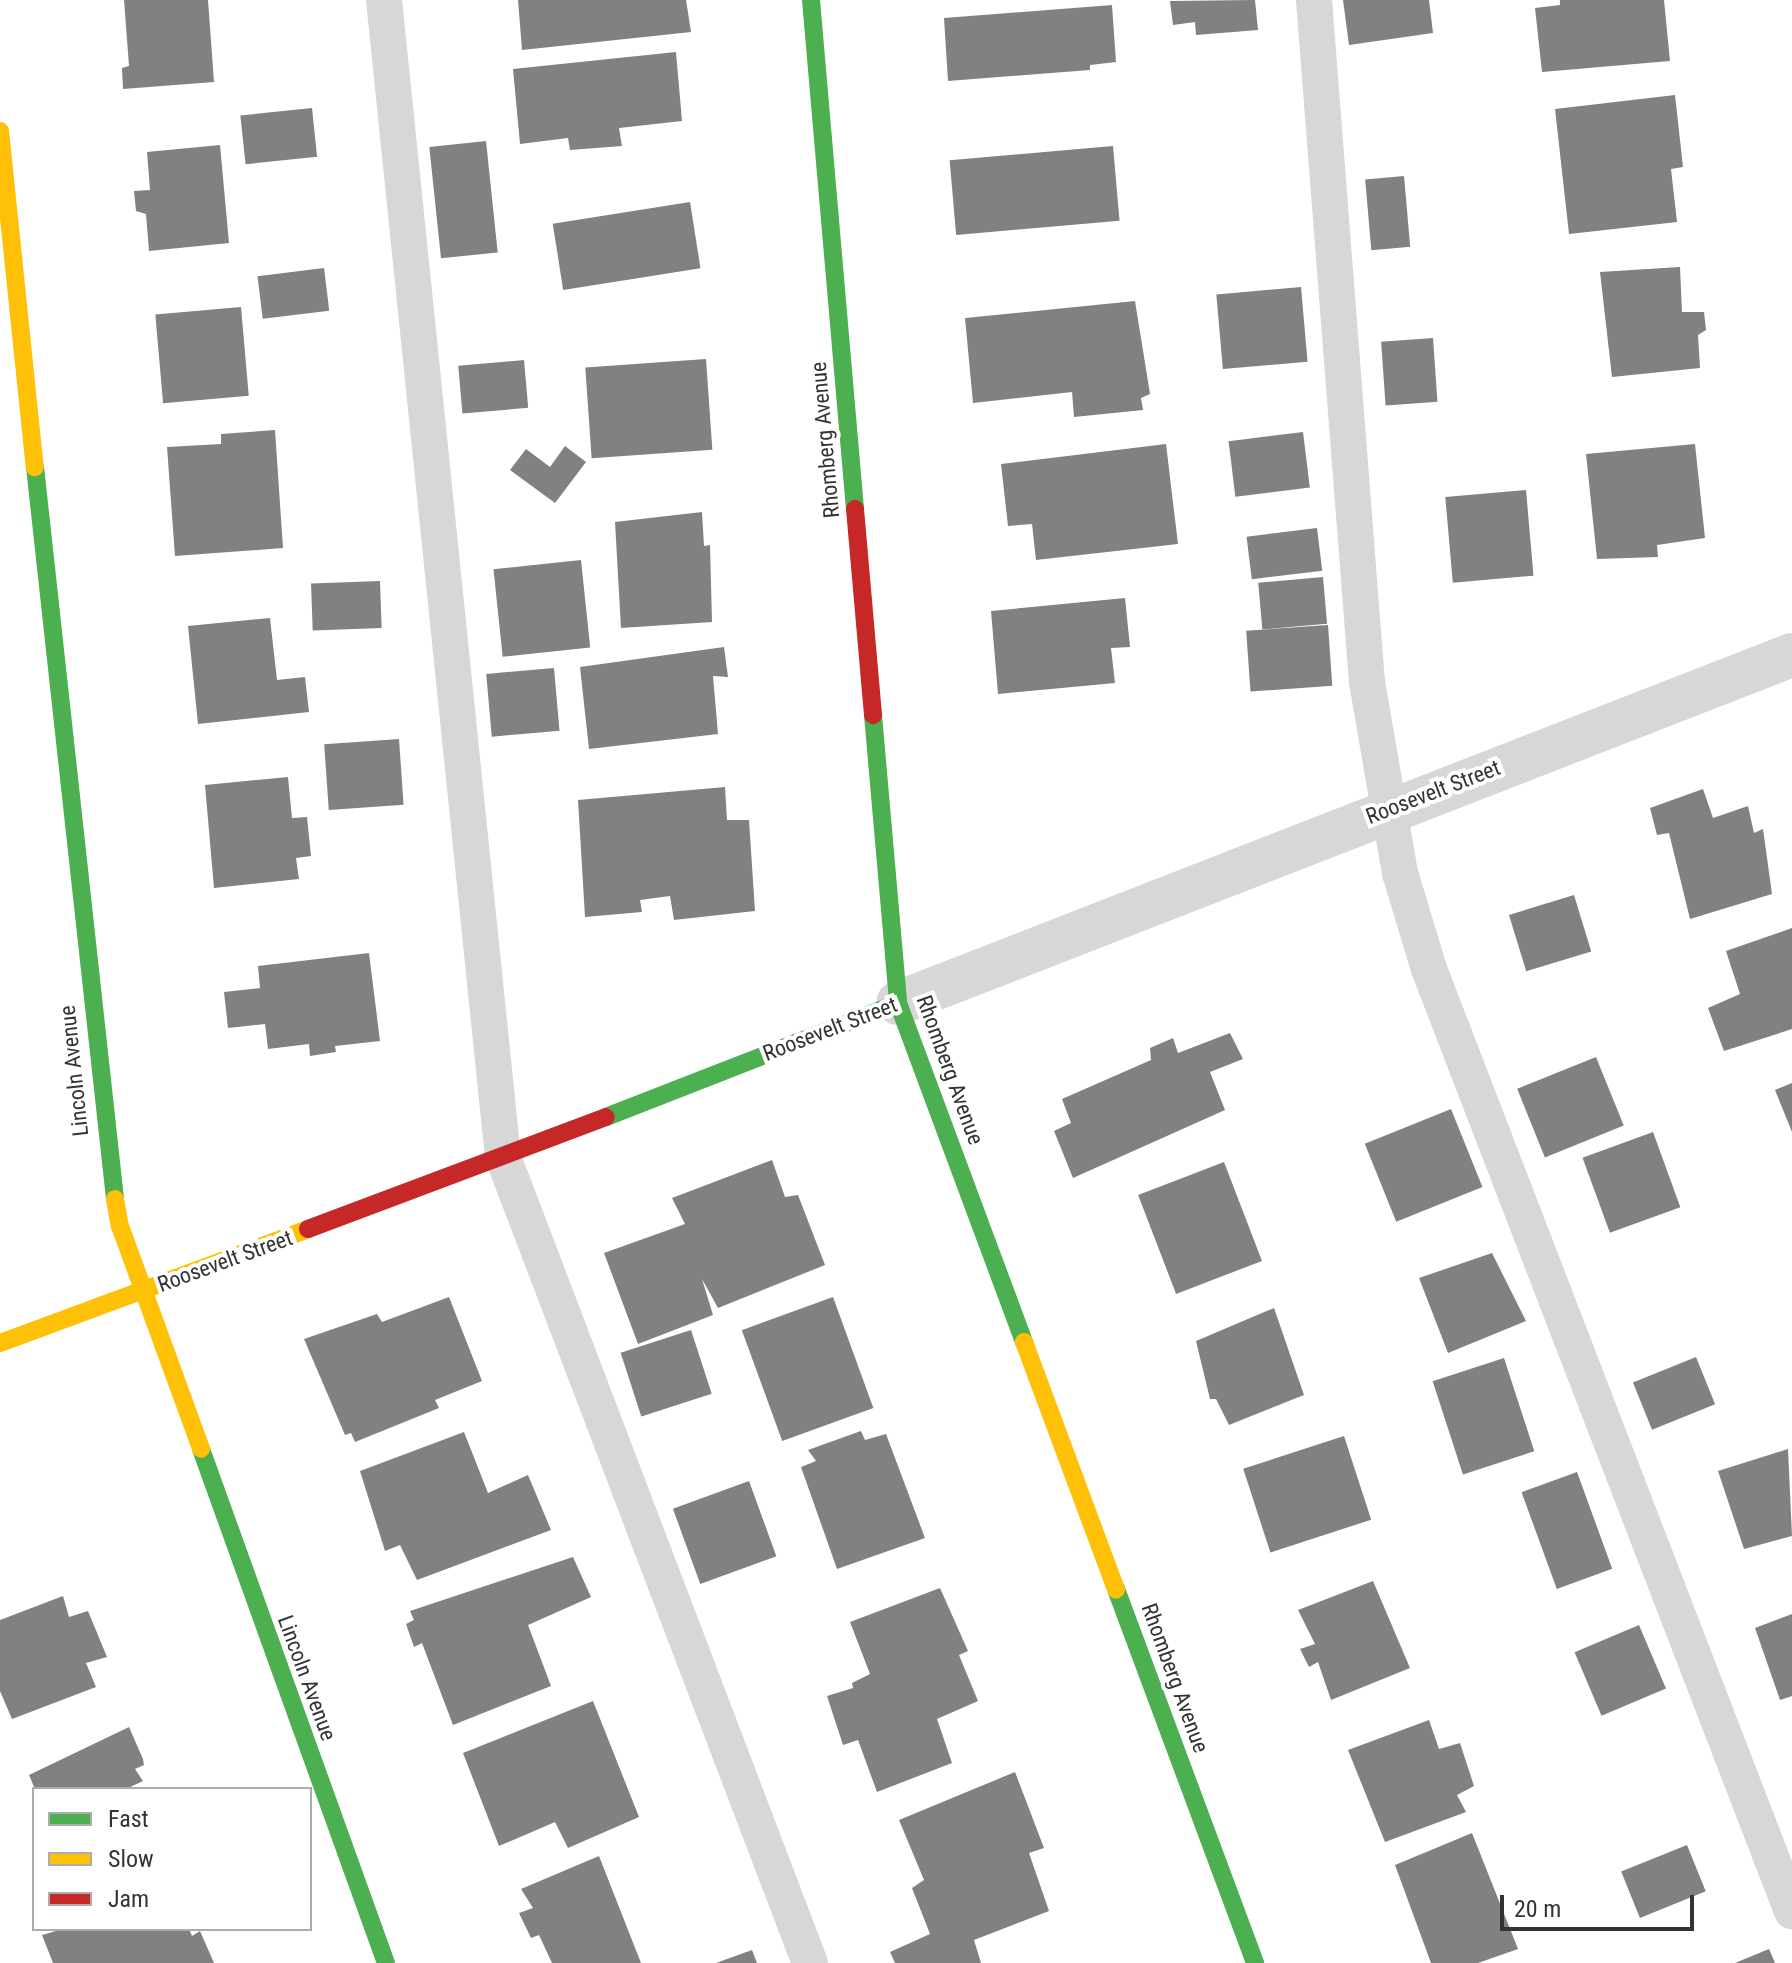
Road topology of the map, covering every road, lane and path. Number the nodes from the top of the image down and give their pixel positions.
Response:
1 (384, 0) edge
2 (811, 0) edge
3 (1314, 0) edge
4 (0, 131) edge
5 (1792, 655) edge
6 (1389, 808) junction
7 (898, 1003) junction
8 (503, 1157) junction
9 (140, 1292) junction
10 (0, 1343) edge
11 (1792, 1911) edge
12 (386, 1963) edge
13 (810, 1963) edge
14 (1255, 1963) edge

1 - 8 lane
2 - 7 street, Rhomberg Avenue
3 - 6 lane
4 - 9 street, Lincoln Avenue
5 - 6 street, Roosevelt Street
6 - 7 street, Roosevelt Street
6 - 11 lane
7 - 8 street, Roosevelt Street
7 - 14 street, Rhomberg Avenue
8 - 9 street, Roosevelt Street
8 - 13 lane
9 - 10 street, Roosevelt Street
9 - 12 street, Lincoln Avenue

